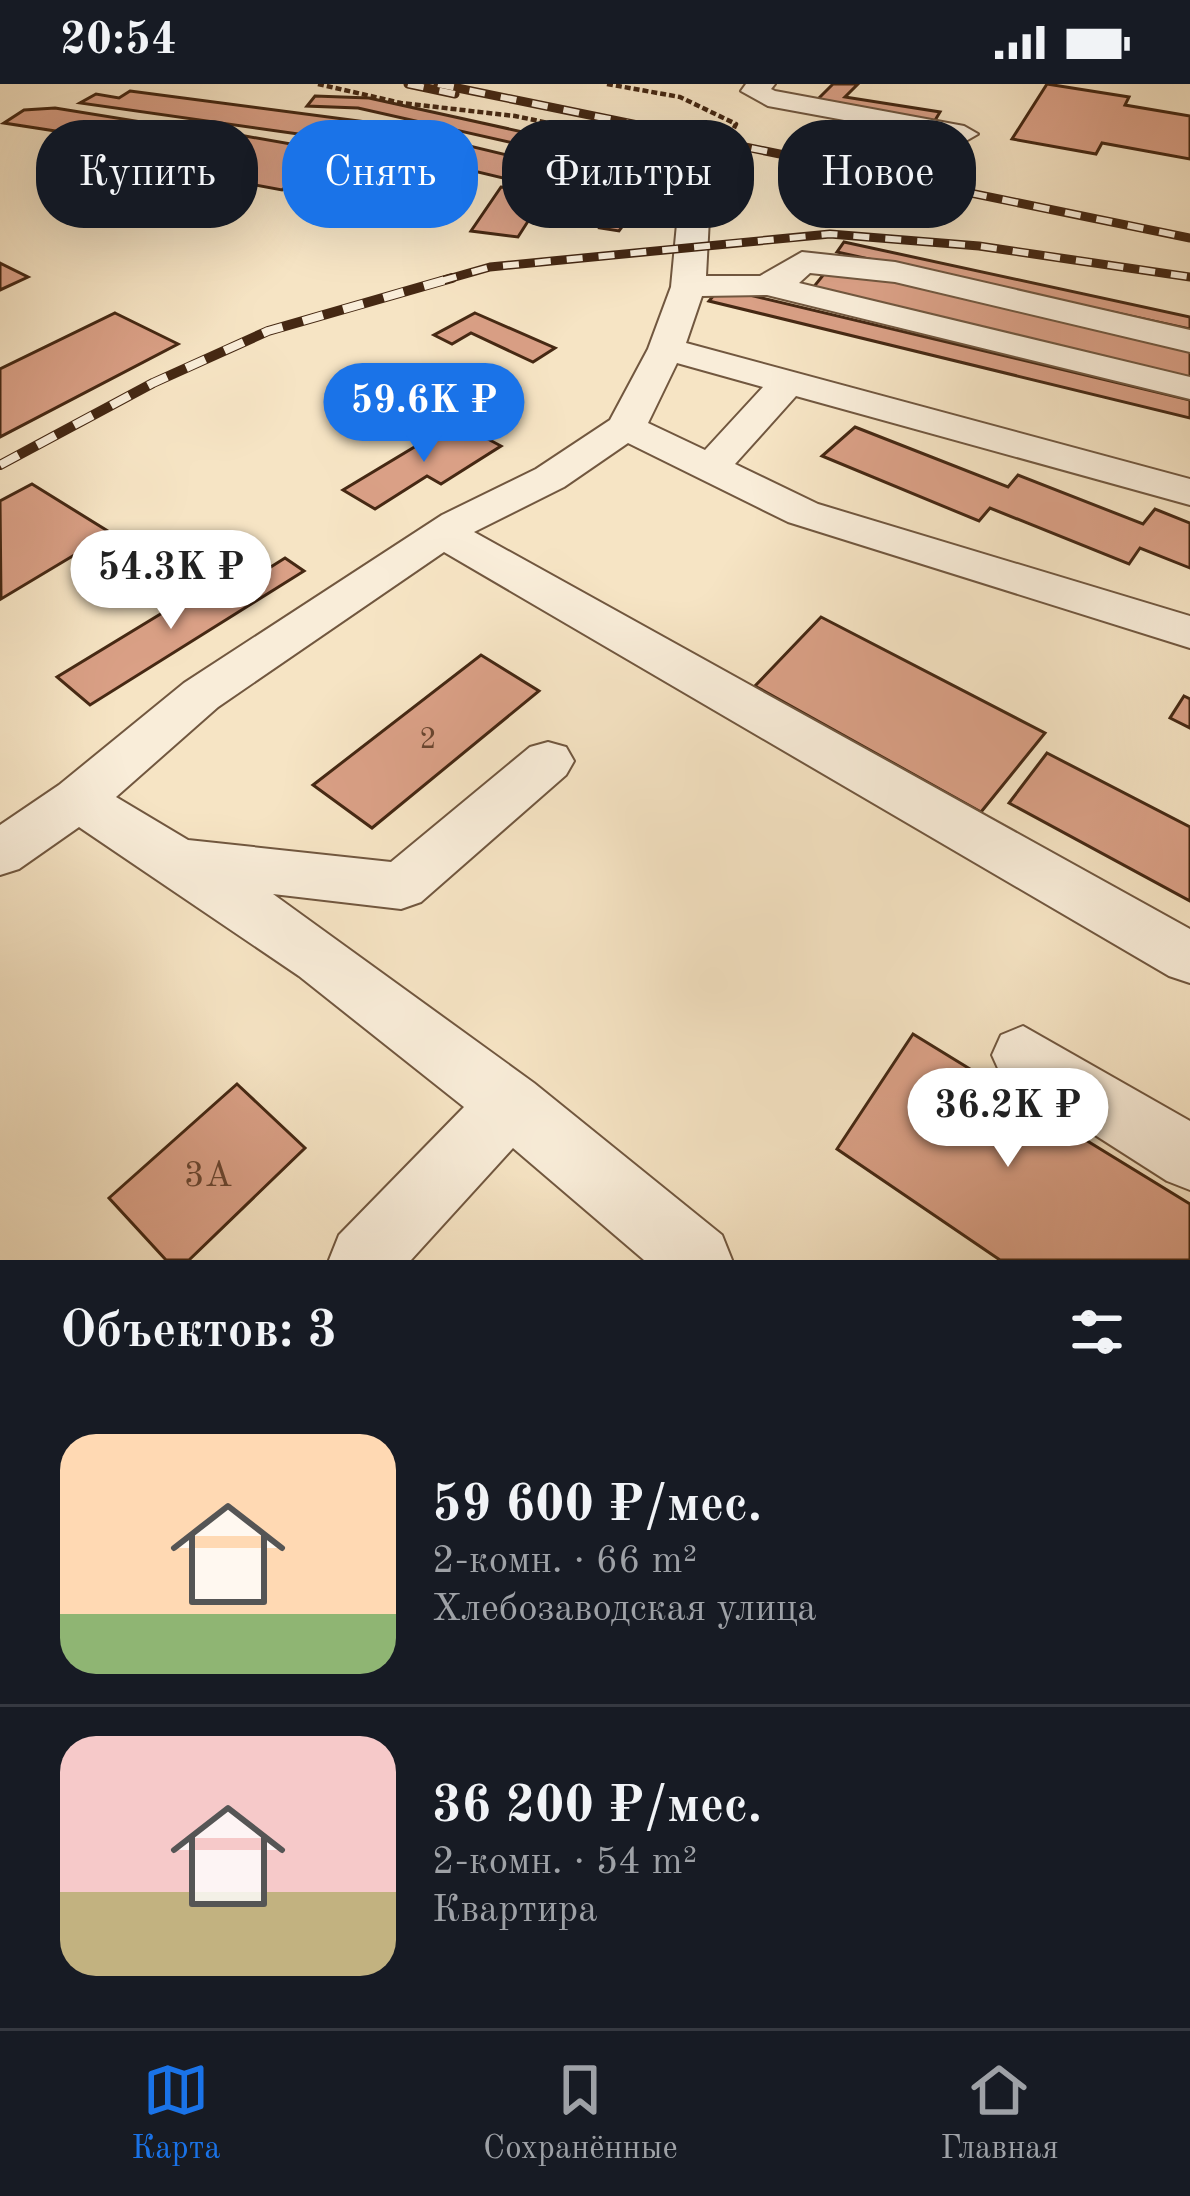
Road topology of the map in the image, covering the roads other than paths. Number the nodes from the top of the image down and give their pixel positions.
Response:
1 (762, 84) edge
2 (888, 120) edge
3 (693, 228) edge
4 (689, 285) junction
5 (770, 286) junction
6 (1190, 341) edge
7 (666, 349) junction
8 (788, 382) junction
9 (1190, 388) edge
10 (626, 427) junction
11 (710, 468) junction
12 (1190, 492) edge
13 (443, 533) junction
14 (1190, 632) edge
15 (548, 761) dead end
16 (78, 800) junction
17 (0, 853) edge
18 (185, 861) junction
19 (1190, 958) edge
20 (1023, 1055) dead end
21 (511, 1104) junction
22 (1190, 1158) edge
23 (364, 1260) edge
24 (697, 1260) edge

1 - 2 street
3 - 4 street
4 - 5 street
4 - 7 street
5 - 6 street
5 - 9 street
7 - 8 street
7 - 10 street
8 - 11 street
8 - 12 street
10 - 11 street
10 - 13 street
11 - 14 street
13 - 16 street
13 - 19 street
15 - 18 street
16 - 17 street
16 - 18 street
18 - 21 street
20 - 22 street
21 - 23 street
21 - 24 street

